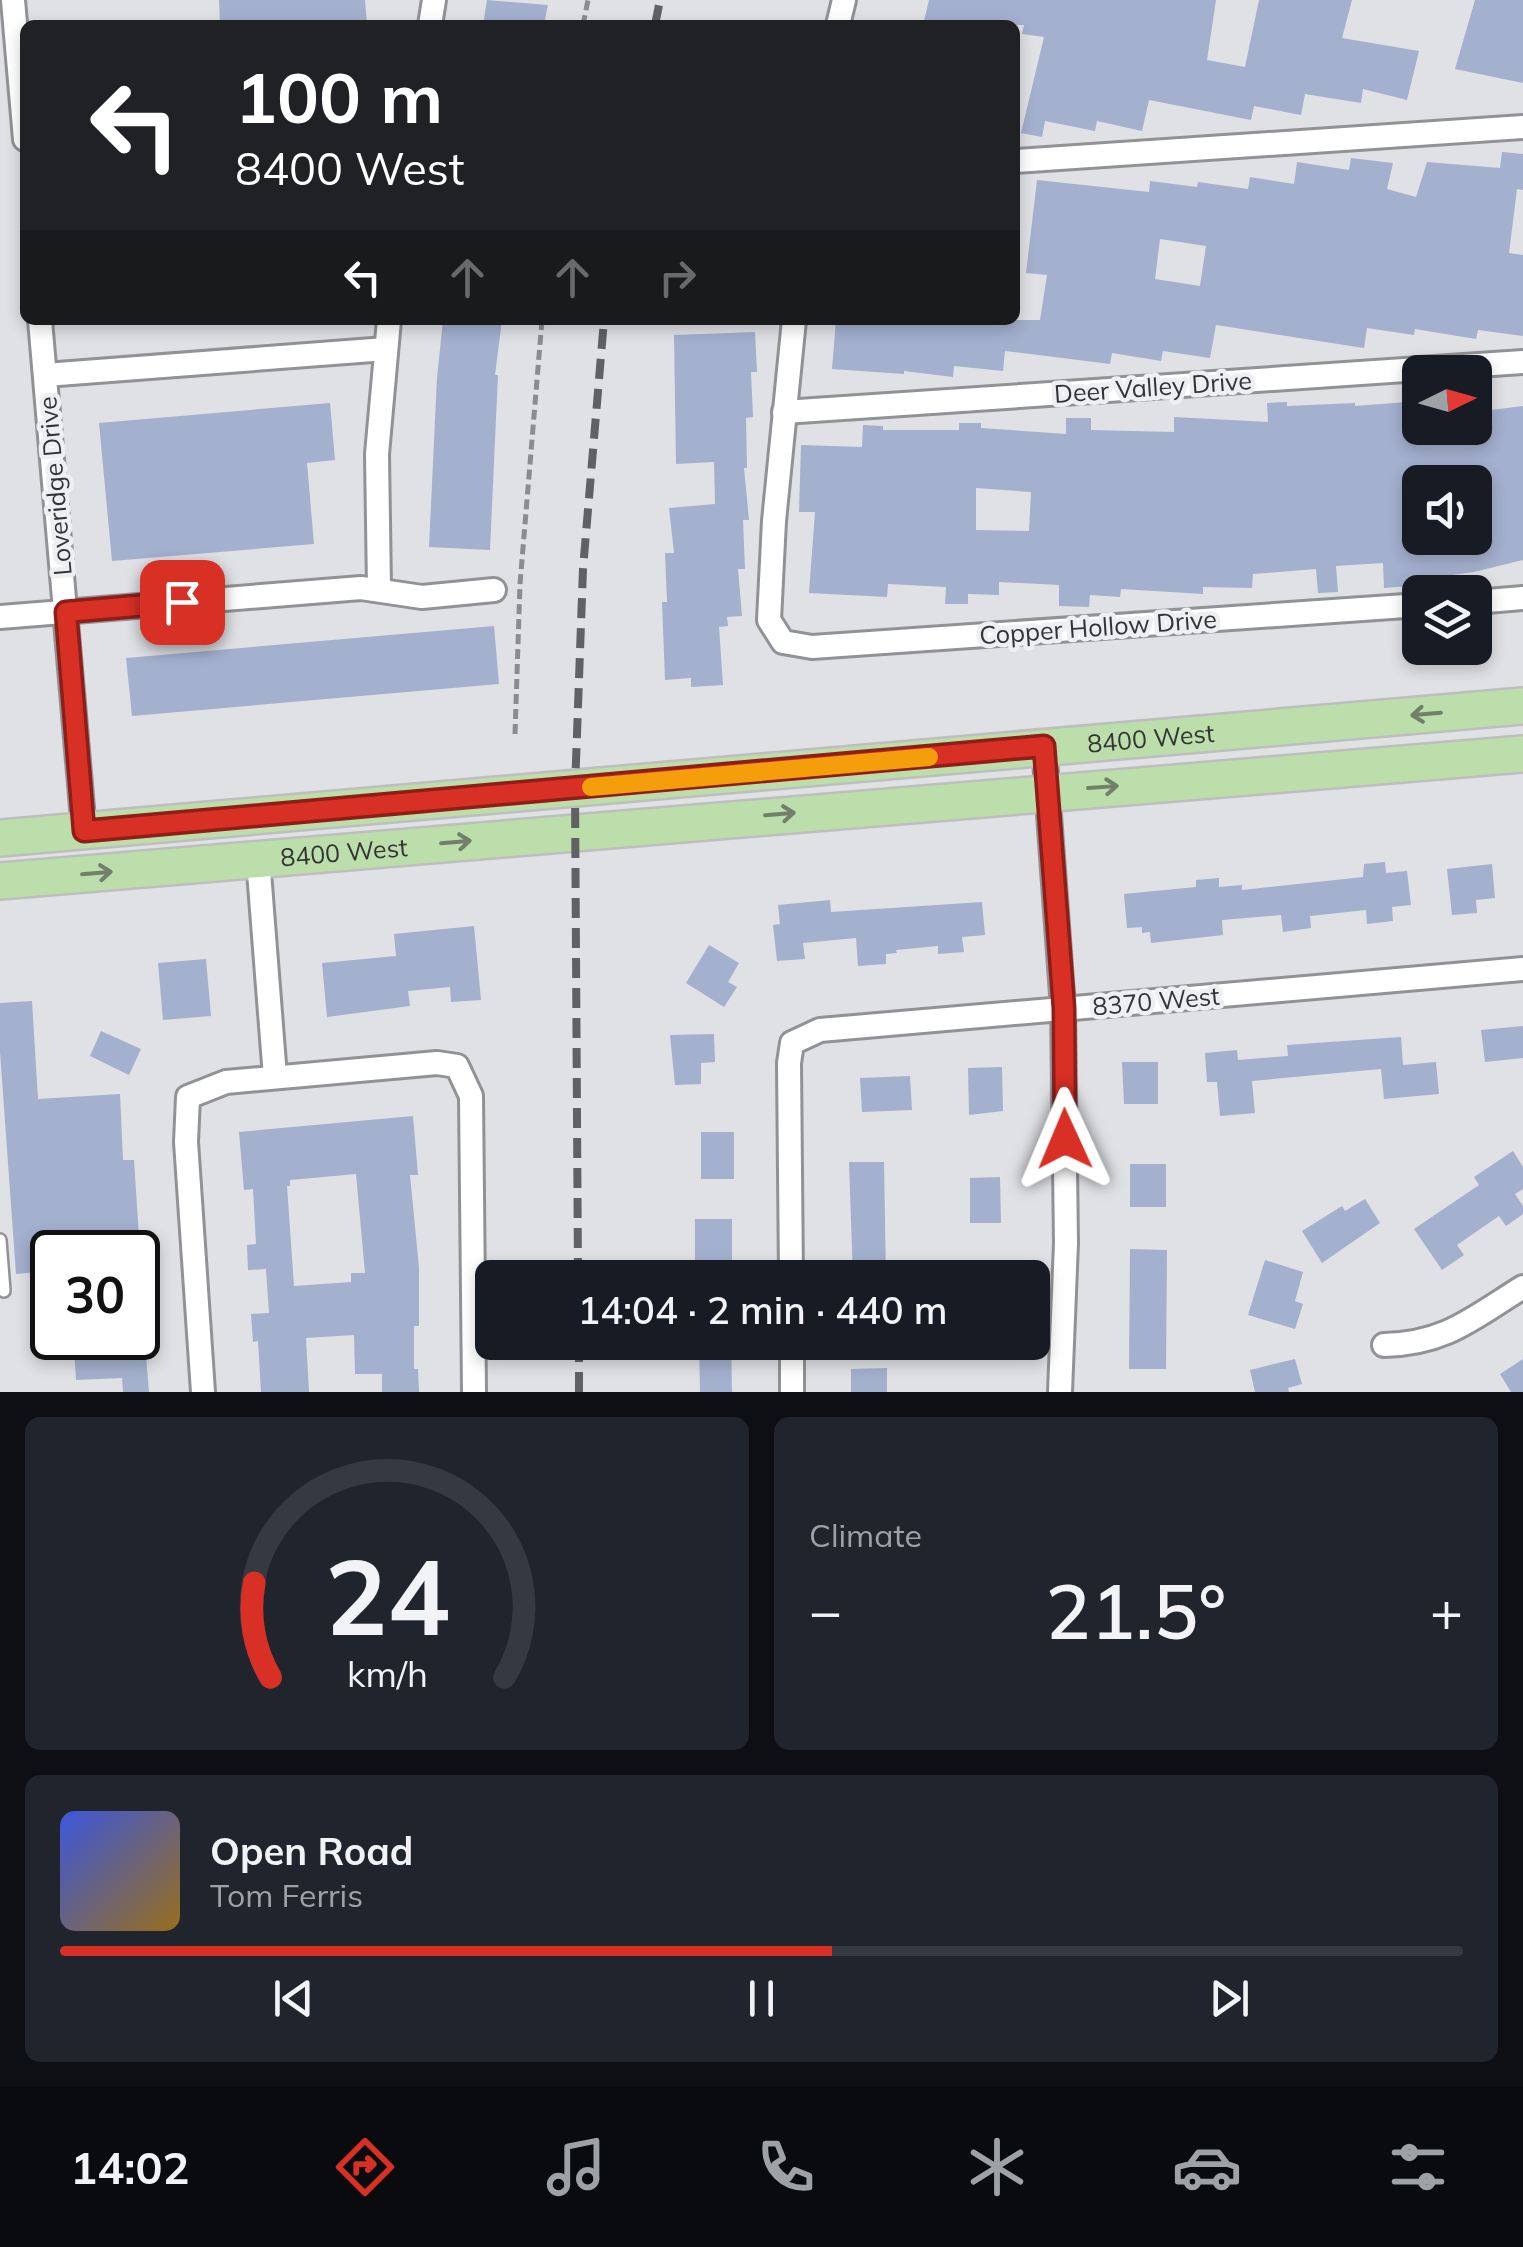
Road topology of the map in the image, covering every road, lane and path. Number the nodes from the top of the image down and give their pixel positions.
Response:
1 (13, 0) edge
2 (20, 82) edge
3 (1523, 127) edge
4 (1020, 162) edge
5 (40, 325) edge
6 (388, 325) edge
7 (542, 325) edge
8 (793, 325) edge
9 (386, 349) junction
10 (1523, 362) edge
11 (45, 375) junction
12 (784, 412) junction
13 (379, 588) junction
14 (494, 590) dead end
15 (1523, 598) edge
16 (1492, 601) edge
17 (1402, 606) edge
18 (66, 612) junction
19 (0, 617) edge
20 (1523, 706) edge
21 (515, 734) dead end
22 (1044, 746) junction
23 (1523, 754) edge
24 (1046, 792) junction
25 (84, 831) junction
26 (0, 838) edge
27 (258, 859) junction
28 (0, 881) edge
29 (1523, 970) edge
30 (1064, 1008) junction
31 (275, 1077) junction
32 (0, 1240) edge
33 (791, 1260) edge
34 (1523, 1288) edge
35 (4, 1291) dead end
36 (1384, 1345) dead end
37 (792, 1360) edge
38 (203, 1392) edge
39 (474, 1392) edge
40 (792, 1392) edge
41 (1060, 1392) edge

1 - 2 street
3 - 4 street
5 - 11 street, Loveridge Drive
6 - 9 street
7 - 21 path
8 - 12 street
9 - 11 street
9 - 13 street
10 - 12 street, Deer Valley Drive
11 - 18 street, Loveridge Drive
12 - 17 street, Copper Hollow Drive
13 - 14 street
13 - 18 street
15 - 16 street
18 - 19 street
18 - 25 street, Loveridge Drive
20 -> 22 main road, 8400 West
22 - 24 street
22 - 25 main road, 8400 West
24 -> 23 main road, 8400 West
27 -> 24 main road, 8400 West
24 - 30 street
25 - 26 main road, 8400 West
28 -> 27 main road, 8400 West
27 - 31 street
29 - 30 street, 8370 West
30 - 33 street, 8370 West
30 - 41 street
31 - 38 street
31 - 39 street
32 - 35 lane
34 - 36 street
37 - 40 street

